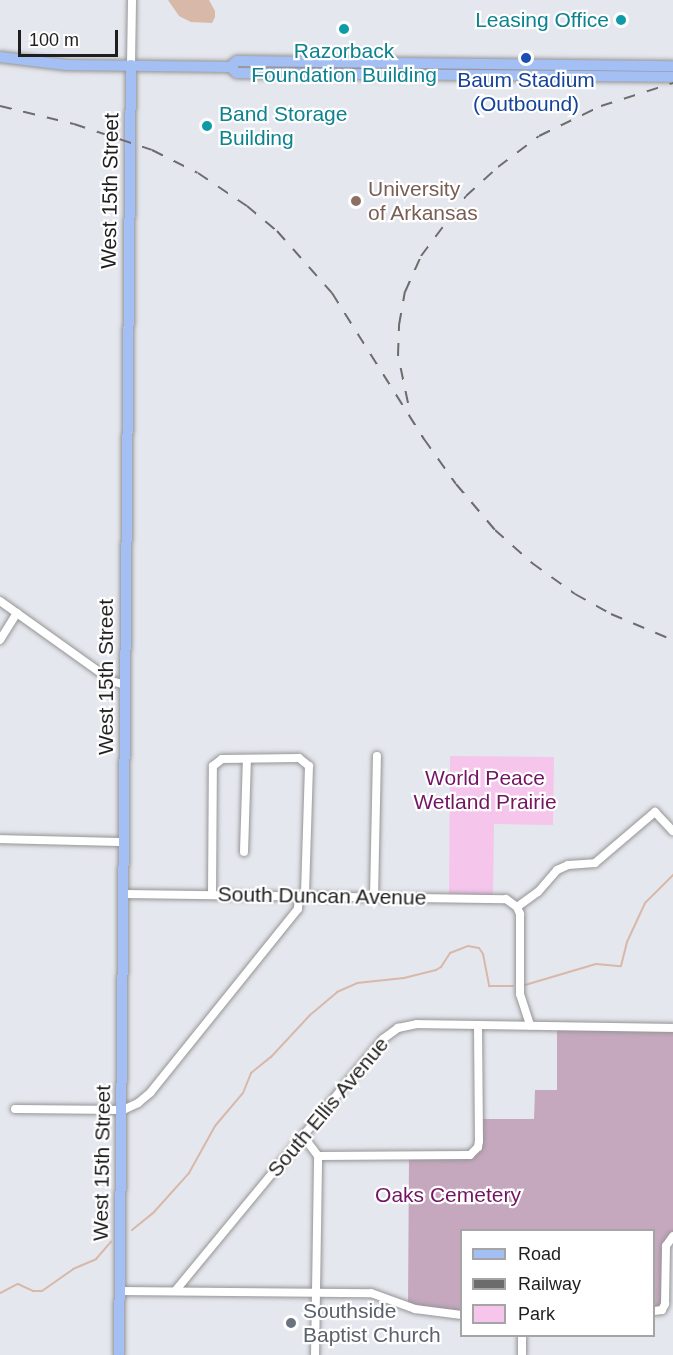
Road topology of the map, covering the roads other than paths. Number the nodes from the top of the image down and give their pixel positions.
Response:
1 (132, 0) edge
2 (0, 57) edge
3 (131, 65) junction
4 (230, 66) junction
5 (673, 66) edge
6 (673, 77) edge
7 (0, 601) edge
8 (17, 613) junction
9 (0, 640) edge
10 (125, 685) junction
11 (377, 756) dead end
12 (247, 759) junction
13 (673, 831) edge
14 (0, 839) edge
15 (125, 842) junction
16 (244, 852) dead end
17 (125, 894) junction
18 (212, 895) junction
19 (302, 896) junction
20 (374, 897) junction
21 (517, 907) junction
22 (478, 1025) junction
23 (530, 1026) junction
24 (673, 1028) edge
25 (15, 1109) dead end
26 (123, 1110) junction
27 (303, 1136) junction
28 (318, 1156) junction
29 (672, 1236) edge
30 (176, 1290) junction
31 (120, 1291) junction
32 (316, 1293) junction
33 (658, 1311) edge
34 (460, 1315) edge
35 (522, 1337) edge
36 (119, 1355) edge
37 (315, 1355) edge
38 (522, 1355) edge

1 - 3 street, West 15th Street
2 - 3 main road
3 - 4 main road
3 - 10 main road, West 15th Street
4 - 5 main road
4 - 6 main road
7 - 8 street
8 - 9 street
8 - 10 street
10 - 15 main road, West 15th Street
11 - 20 street
12 - 16 street
12 - 18 street
12 - 19 street
13 - 21 street
14 - 15 street
15 - 17 main road, West 15th Street
17 - 18 street, South Duncan Avenue
17 - 26 main road, West 15th Street
18 - 19 street, South Duncan Avenue
19 - 20 street, South Duncan Avenue
19 - 26 street
20 - 21 street, South Duncan Avenue
21 - 23 street
22 - 23 street, South Ellis Avenue
22 - 27 street, South Ellis Avenue
22 - 28 street
23 - 24 street, South Ellis Avenue
25 - 26 street
26 - 31 main road, West 15th Street
27 - 28 street
27 - 30 street, South Ellis Avenue
28 - 32 street
29 - 33 street
30 - 31 street
30 - 32 street
31 - 36 main road, West 15th Street
32 - 34 street
32 - 37 street
35 - 38 street

